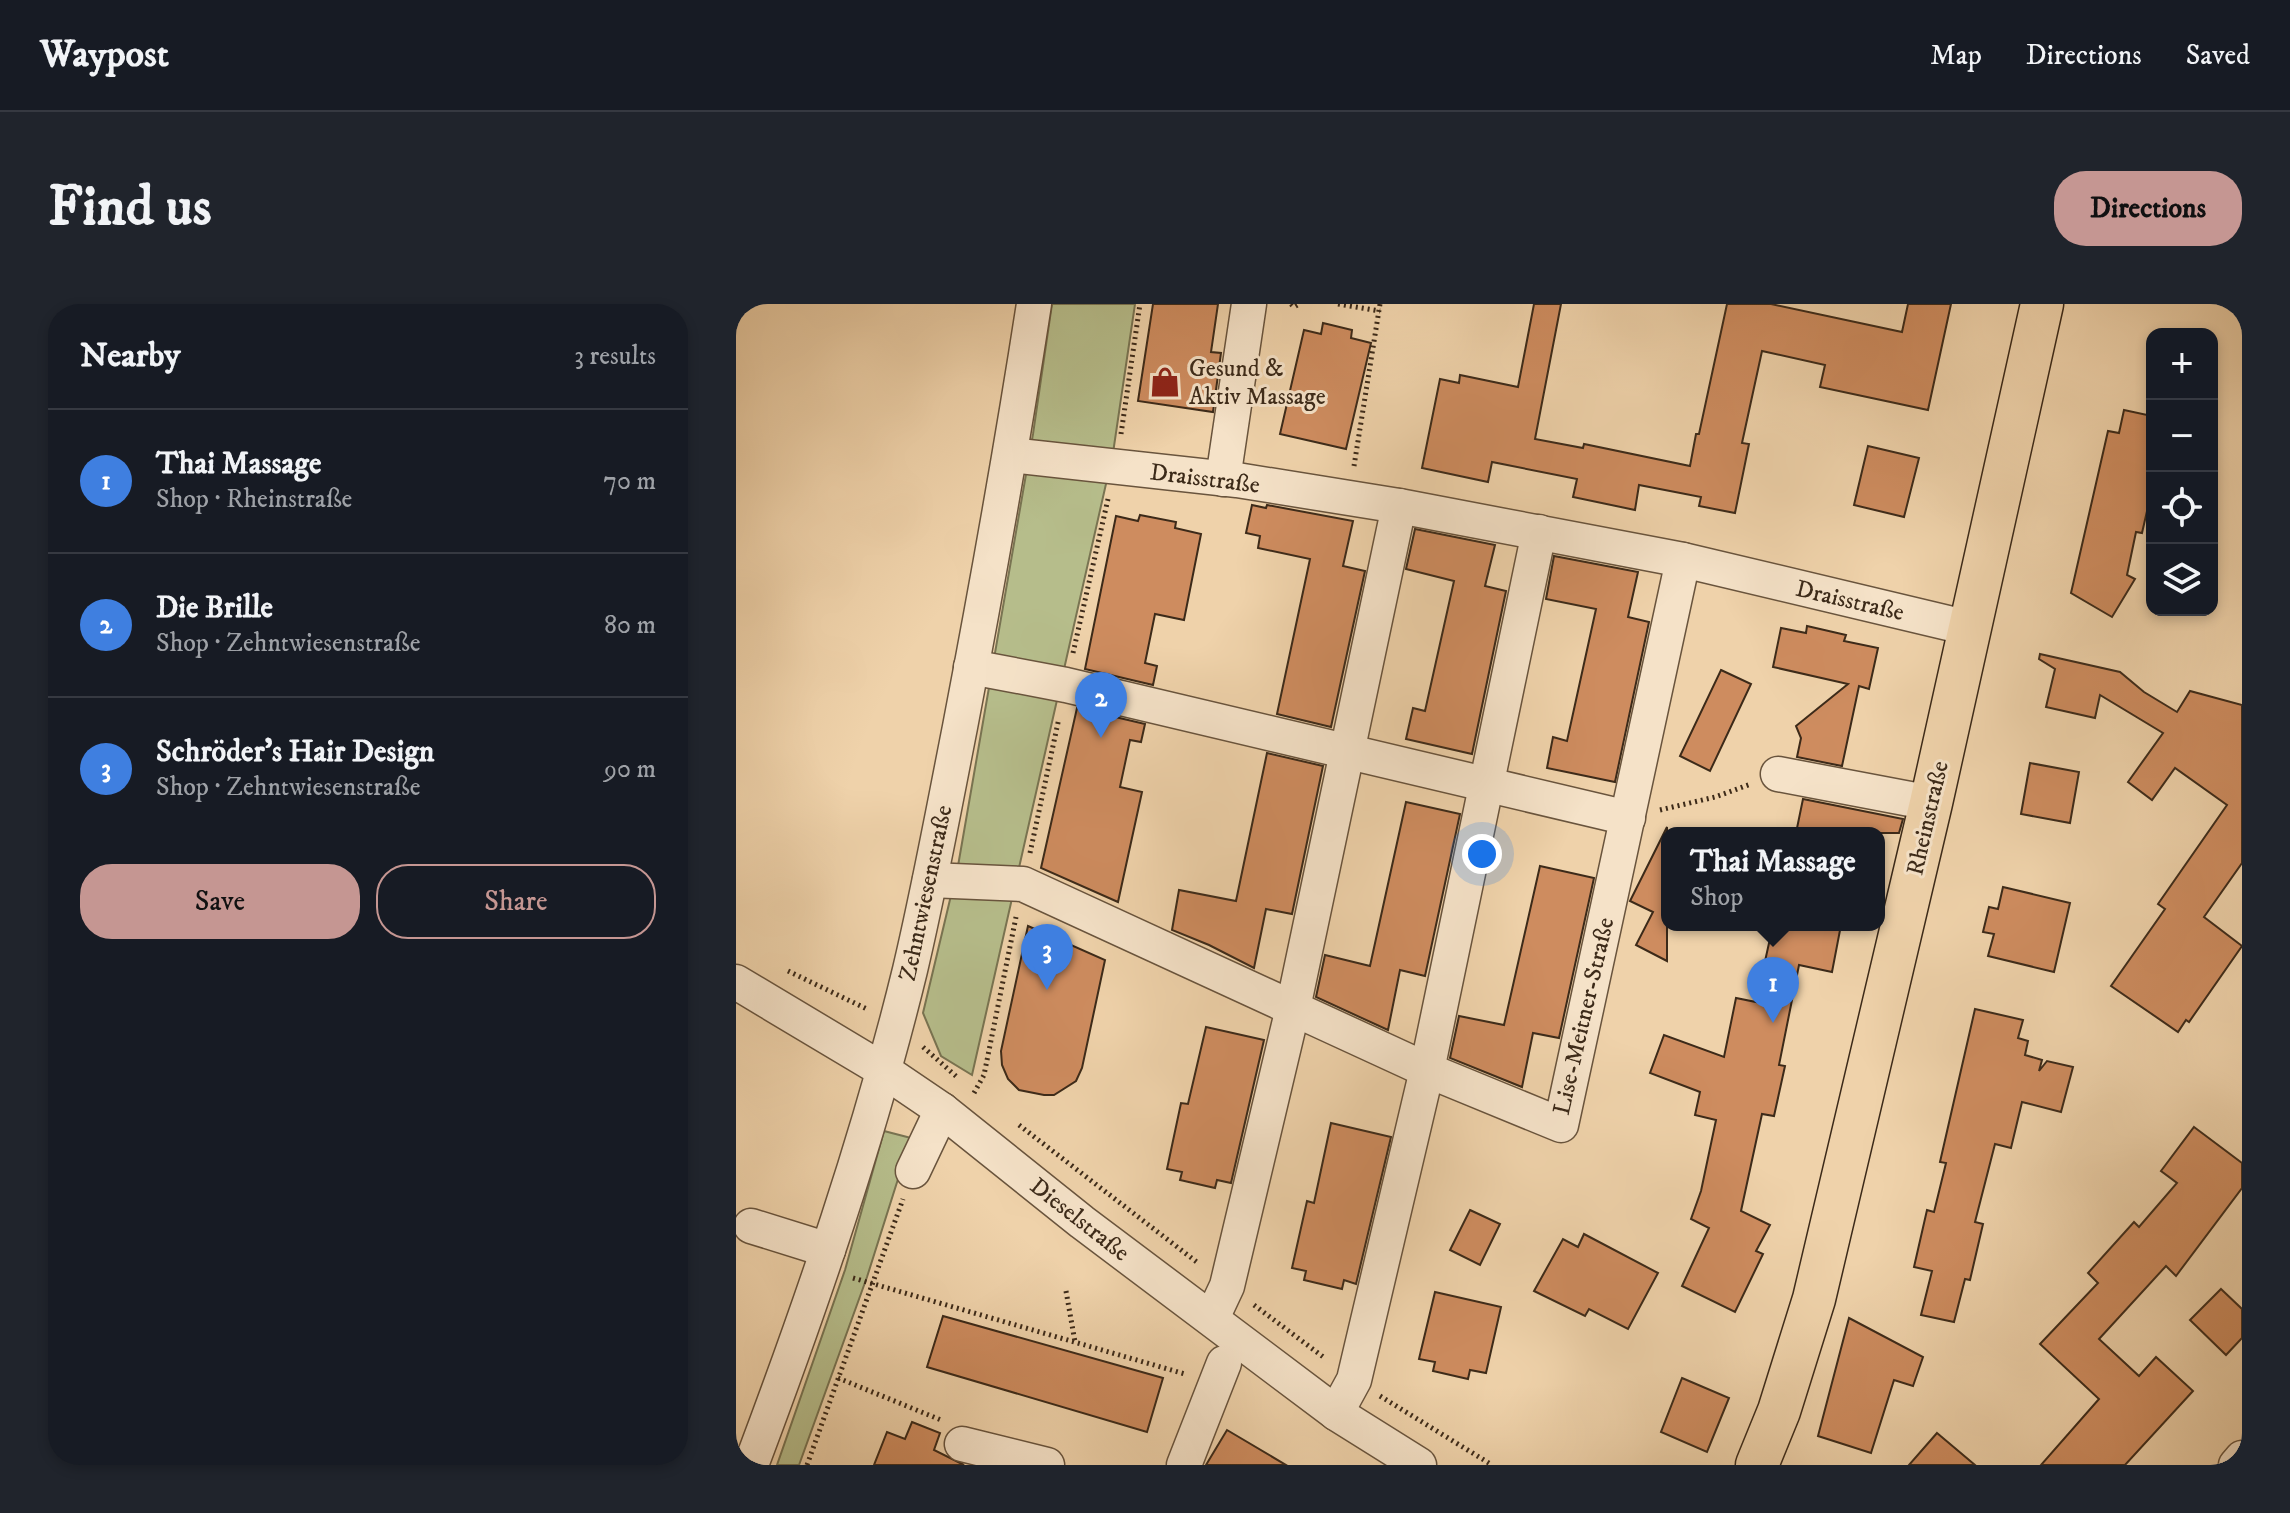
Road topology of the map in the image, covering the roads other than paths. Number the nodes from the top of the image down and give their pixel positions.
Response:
1 (1034, 304) edge
2 (1249, 304) edge
3 (2042, 304) edge
4 (1011, 455) junction
5 (1223, 479) junction
6 (1399, 506) junction
7 (1539, 532) junction
8 (1683, 560) junction
9 (1969, 628) junction
10 (971, 667) junction
11 (1346, 751) junction
12 (1778, 774) road end
13 (1485, 784) junction
14 (1931, 803) junction
15 (1628, 818) junction
16 (930, 880) junction
17 (736, 982) edge
18 (1293, 1008) junction
19 (883, 1070) junction
20 (1427, 1070) junction
21 (942, 1110) junction
22 (913, 1171) road end
23 (751, 1226) dead end
24 (825, 1259) junction
25 (1212, 1318) junction
26 (1221, 1373) road end
27 (1336, 1413) junction
28 (962, 1444) road end
29 (2242, 1458) edge
30 (751, 1465) edge
31 (1047, 1465) edge
32 (1184, 1465) edge
33 (1419, 1465) edge
34 (1757, 1465) edge
35 (2236, 1465) edge

1 - 4 street, Zehntwiesenstraße
2 - 5 street
3 - 9 main road, Rheinstraße
4 - 5 street, Draisstraße
4 - 10 street, Zehntwiesenstraße
5 - 6 street, Draisstraße
6 - 7 street, Draisstraße
6 - 11 street
7 - 8 street, Draisstraße
7 - 13 street
8 - 9 street, Draisstraße
8 - 15 street
9 - 14 main road, Rheinstraße
10 - 11 street
10 - 16 street, Zehntwiesenstraße
11 - 13 street
11 - 18 street
12 - 14 street
13 - 15 street
13 - 20 street
14 - 34 main road, Rheinstraße
15 - 20 street, Lise-Meitner-Straße
16 - 18 street, Lise-Meitner-Straße
16 - 19 street, Zehntwiesenstraße
17 - 19 street, Dieselstraße
18 - 20 street, Lise-Meitner-Straße
18 - 25 street
19 - 21 street, Dieselstraße
19 - 24 street, Zehntwiesenstraße
20 - 27 street
21 - 22 street
21 - 25 street, Dieselstraße
23 - 24 street
24 - 30 street, Zehntwiesenstraße
25 - 27 street, Dieselstraße
26 - 32 street
27 - 33 street, Dieselstraße
28 - 31 street
29 - 35 street

